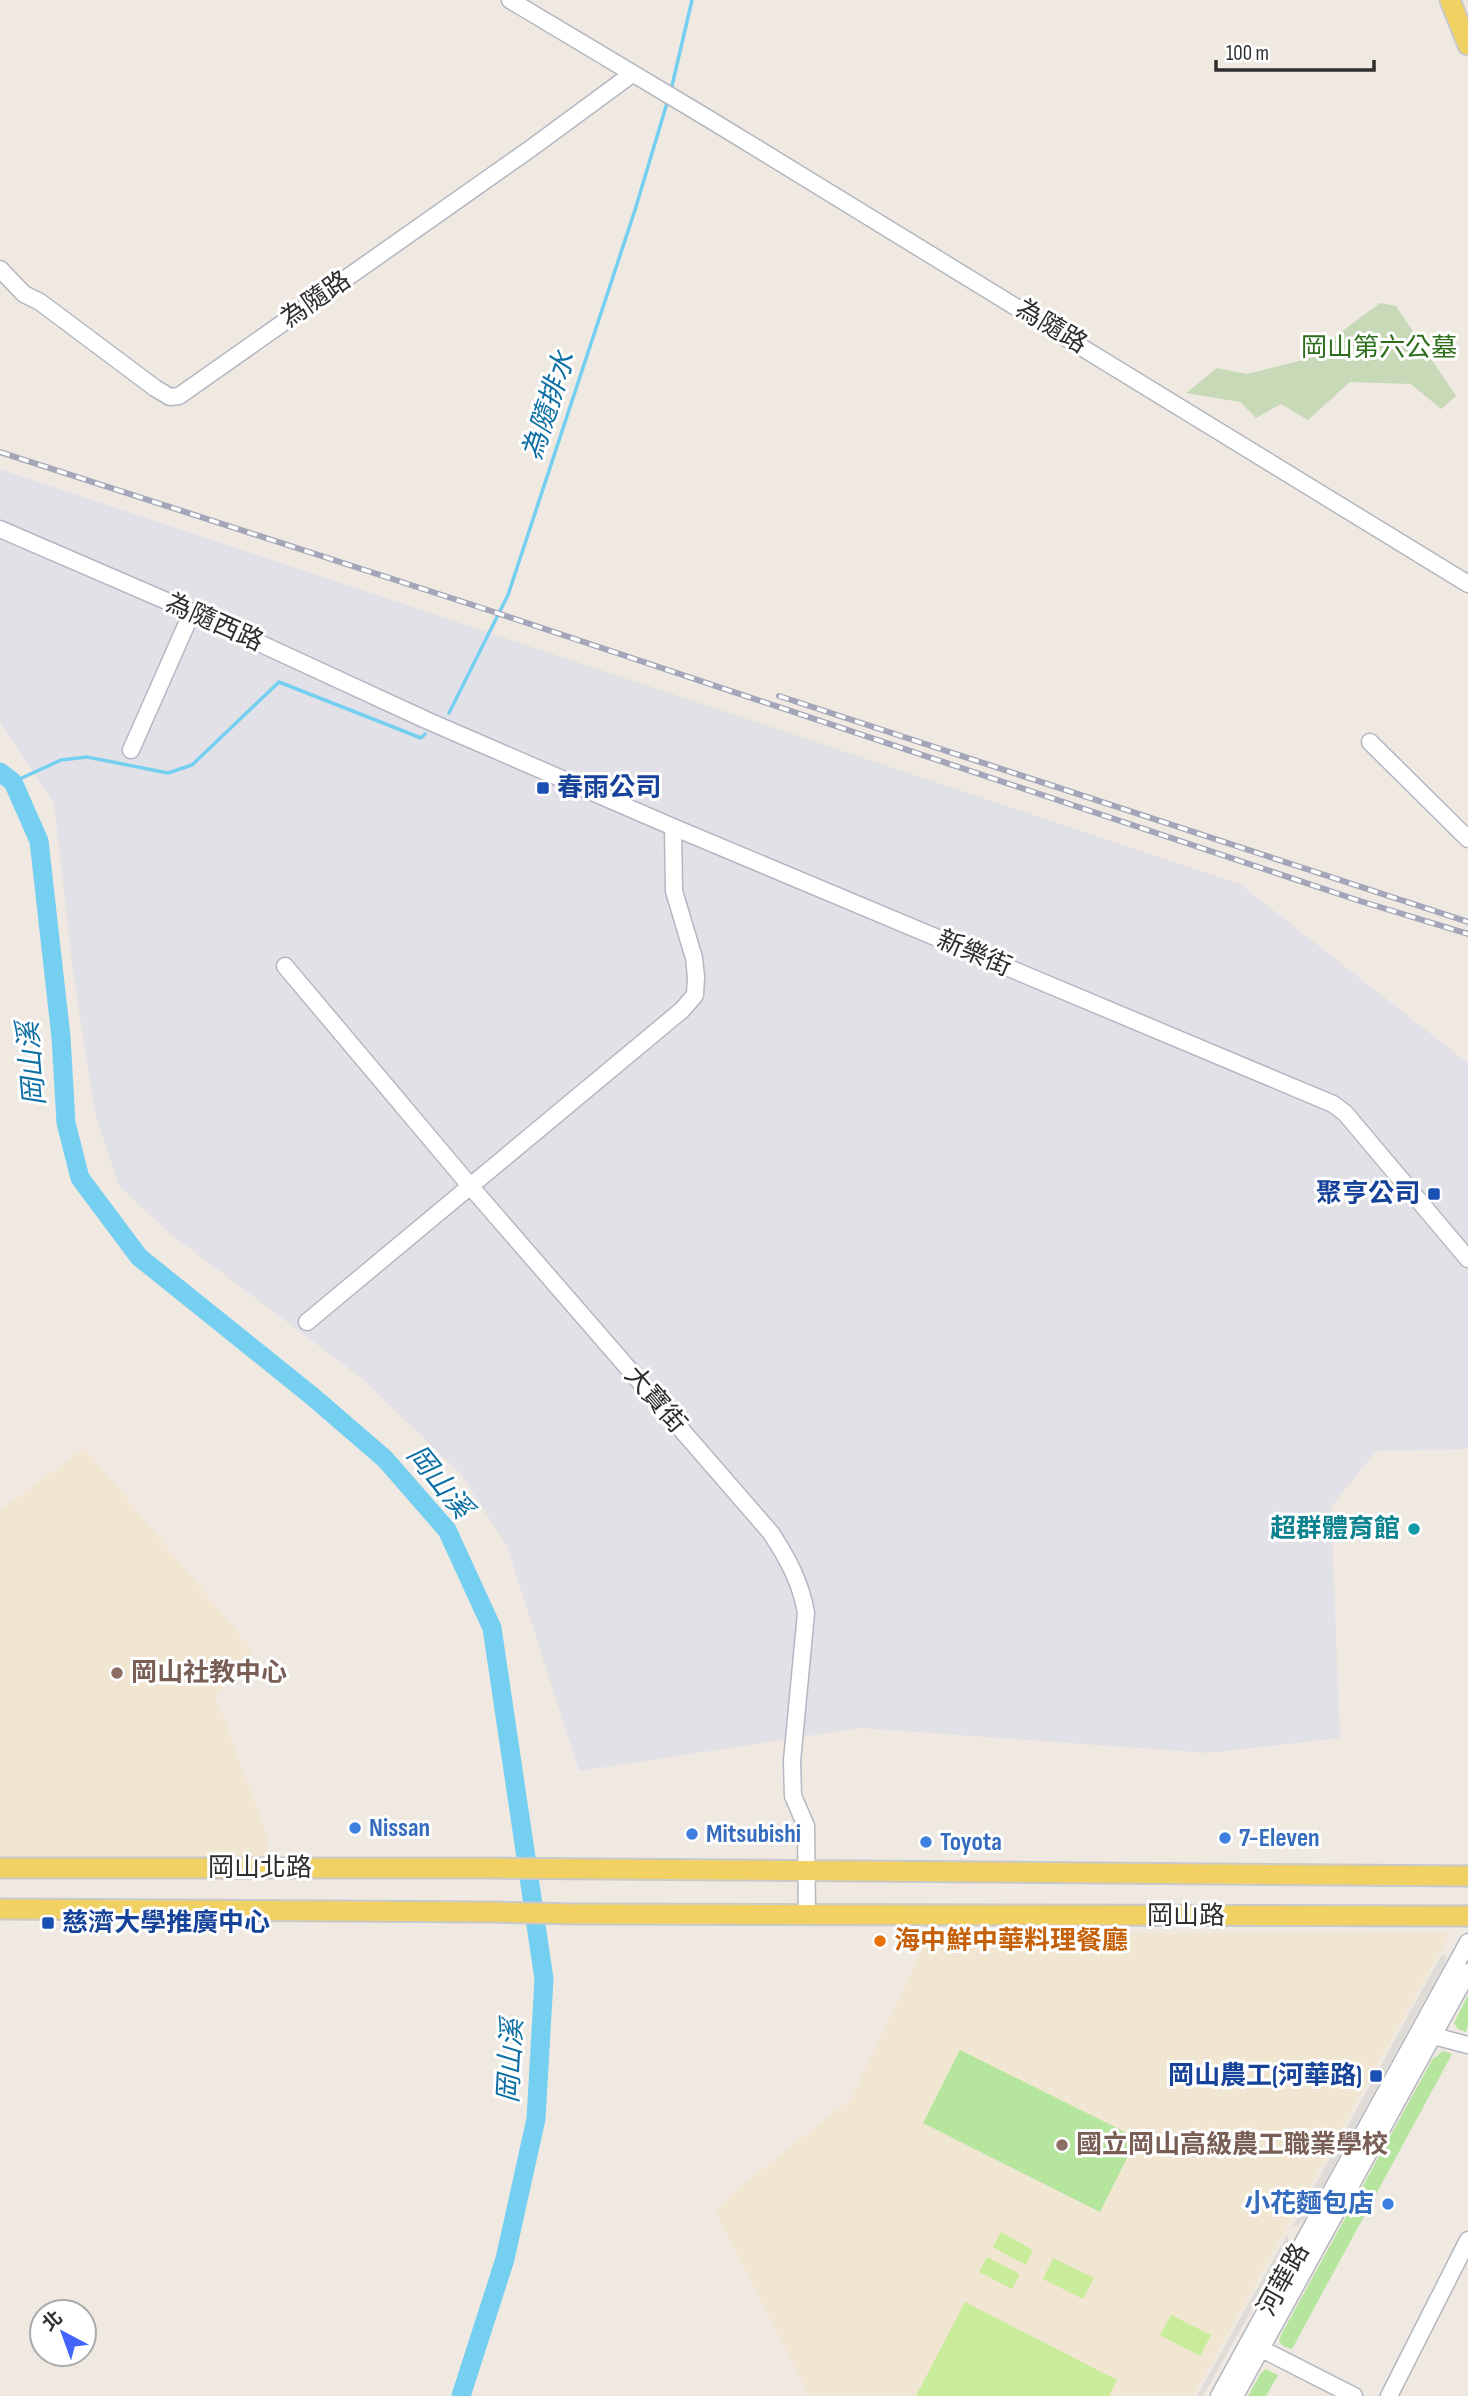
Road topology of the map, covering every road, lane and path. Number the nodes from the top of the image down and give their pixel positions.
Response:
1 (510, 0) edge
2 (1450, 0) edge
3 (1468, 45) edge
4 (632, 74) junction
5 (0, 269) edge
6 (0, 529) edge
7 (1468, 584) edge
8 (192, 612) junction
9 (426, 720) joint
10 (1370, 741) dead end
11 (131, 750) dead end
12 (673, 827) junction
13 (1468, 838) edge
14 (285, 966) dead end
15 (471, 1187) junction
16 (1468, 1259) edge
17 (307, 1322) dead end
18 (0, 1868) edge
19 (584, 1870) joint
20 (808, 1871) junction
21 (1468, 1876) edge
22 (0, 1909) edge
23 (569, 1914) joint
24 (807, 1915) junction
25 (1468, 1916) edge
26 (1468, 1942) edge
27 (1468, 1972) edge
28 (1426, 2034) junction
29 (1468, 2045) edge
30 (1468, 2240) edge
31 (1255, 2346) junction
32 (1219, 2396) edge
33 (1235, 2396) edge
34 (1354, 2396) edge
35 (1389, 2396) edge

1 - 4 street, 為隨路
2 - 3 main road
4 - 5 street, 為隨路
4 - 7 street, 為隨路
6 - 8 street, 為隨西路
8 - 9 street, 為隨西路
8 - 11 street
9 - 12 street, 新樂街
10 - 13 street
12 - 15 street
12 - 16 street, 新樂街
14 - 15 street, 大寶街
15 - 17 street
15 - 20 street, 大寶街
18 - 19 main road, 岡山北路
19 - 20 main road, 岡山路
20 - 21 main road, 岡山路
20 - 24 street, 大寶街
22 - 23 main road, 岡山北路
23 - 24 main road, 岡山路
24 - 25 main road, 岡山路
26 - 28 street, 河華路
27 - 28 street, 河華路
28 - 29 street
28 - 31 street, 河華路
30 - 35 street
31 - 32 street, 河華路
31 - 33 street, 河華路
31 - 34 street

